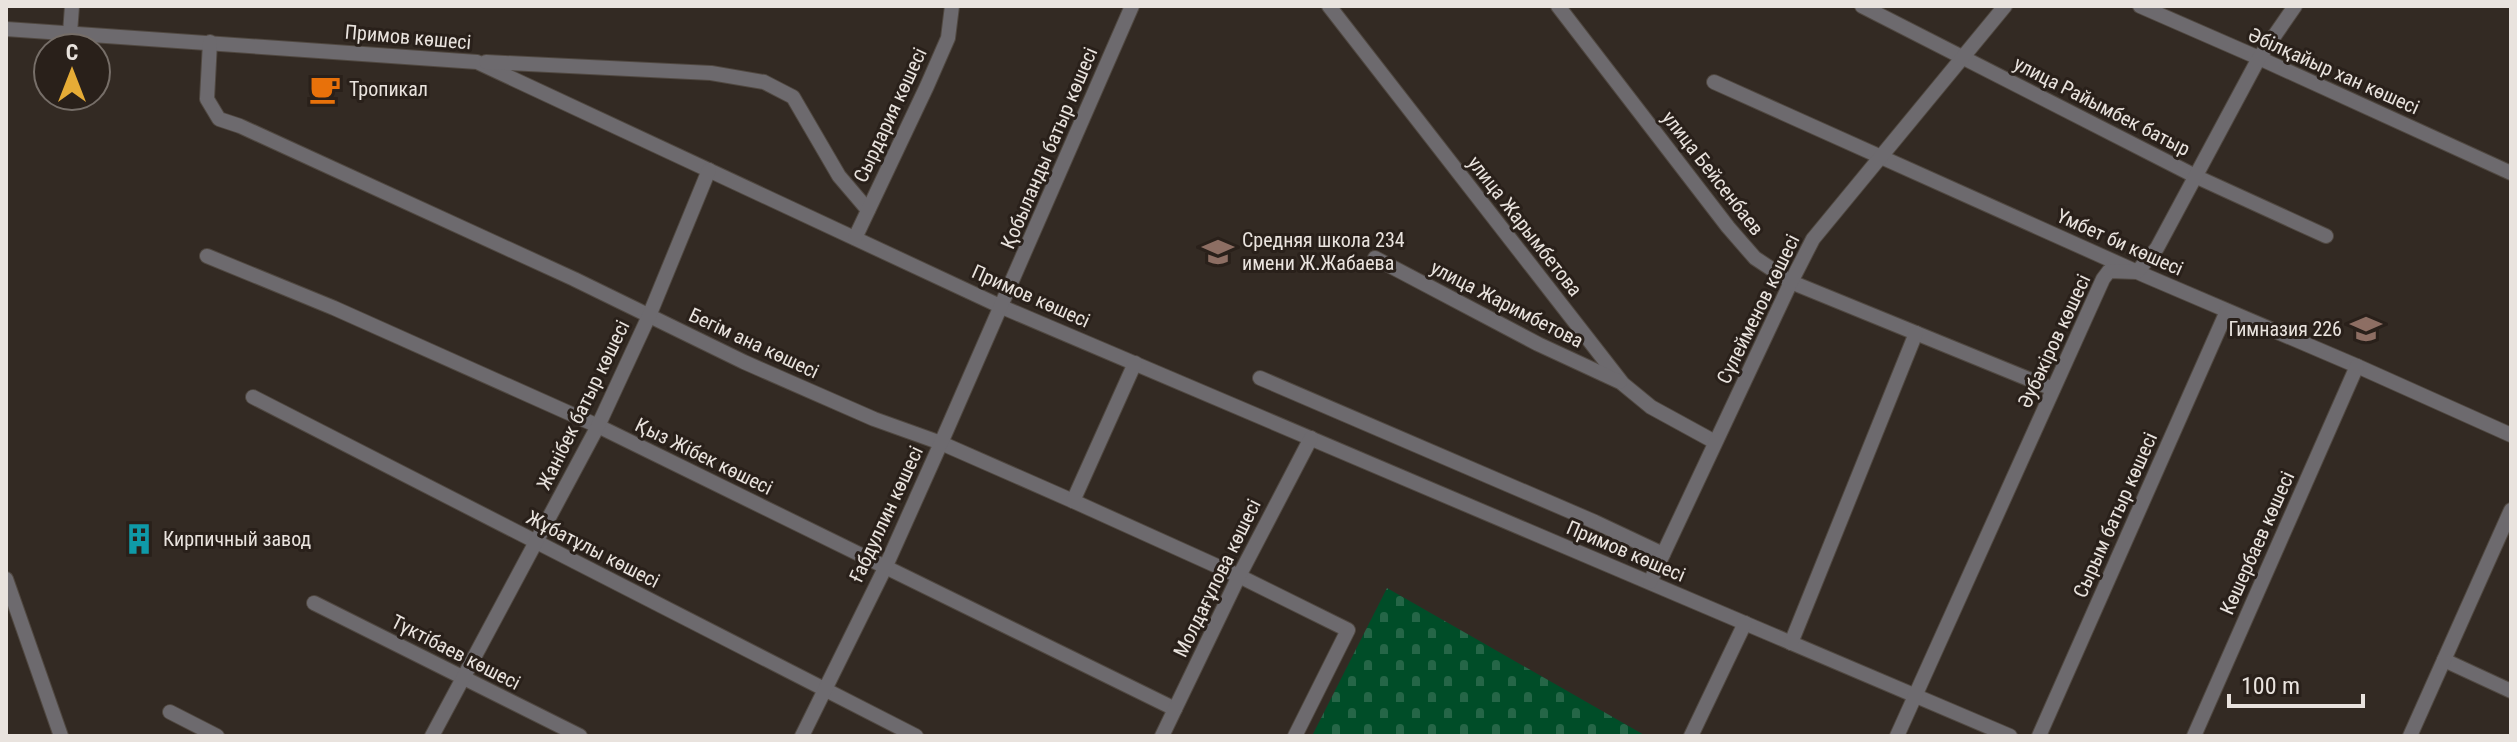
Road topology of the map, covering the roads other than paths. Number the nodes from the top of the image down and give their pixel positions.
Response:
1 (72, 6) edge
2 (952, 6) edge
3 (1132, 6) edge
4 (1329, 6) edge
5 (1558, 6) edge
6 (1862, 6) edge
7 (2005, 6) edge
8 (2140, 6) edge
9 (2295, 6) edge
10 (6, 29) edge
11 (54, 32) edge
12 (70, 32) edge
13 (112, 36) edge
14 (210, 42) junction
15 (1964, 57) junction
16 (2259, 58) junction
17 (477, 62) junction
18 (1714, 82) dead end
19 (1880, 156) junction
20 (709, 170) junction
21 (2511, 173) edge
22 (2197, 177) junction
23 (868, 210) junction
24 (2326, 236) dead end
25 (855, 238) junction
26 (207, 256) dead end
27 (1375, 258) dead end
28 (2137, 272) junction
29 (1791, 282) junction
30 (1002, 307) junction
31 (2227, 311) junction
32 (649, 316) junction
33 (1916, 333) junction
34 (1135, 363) junction
35 (2357, 366) junction
36 (1260, 378) dead end
37 (1623, 384) junction
38 (2053, 389) junction
39 (253, 397) dead end
40 (598, 426) junction
41 (2511, 435) edge
42 (1311, 438) junction
43 (1715, 442) junction
44 (941, 443) junction
45 (1073, 501) junction
46 (2511, 510) edge
47 (536, 542) junction
48 (1663, 554) junction
49 (885, 568) junction
50 (1239, 576) junction
51 (6, 579) edge
52 (1650, 582) junction
53 (314, 603) dead end
54 (1745, 623) junction
55 (1791, 643) junction
56 (2444, 660) junction
57 (463, 678) junction
58 (825, 690) junction
59 (2511, 691) edge
60 (1916, 696) junction
61 (1175, 709) junction
62 (170, 712) dead end
63 (61, 736) edge
64 (217, 736) edge
65 (432, 736) edge
66 (580, 736) edge
67 (802, 736) edge
68 (916, 736) edge
69 (1162, 736) edge
70 (1295, 736) edge
71 (1691, 736) edge
72 (1897, 736) edge
73 (2010, 736) edge
74 (2039, 736) edge
75 (2194, 736) edge
76 (2410, 736) edge

1 - 12 street
2 - 23 street, Сырдария көшесі
3 - 30 street, Қобыланды батыр көшесі
4 - 37 street, улица Жарымбетова
5 - 29 street, улица Бейсенбаев
6 - 15 street, улица Райымбек батыр
7 - 15 street, Сүлейменов көшесі
8 - 16 street, Әбілқайыр хан көшесі
9 - 16 street
10 - 11 street, Примов көшесі
13 - 14 street, Примов көшесі
14 - 17 street, Примов көшесі
14 - 32 street, Бегім ана көшесі
15 - 19 street, Сүлейменов көшесі
15 - 22 street, улица Райымбек батыр
16 - 21 street, Әбілқайыр хан көшесі
16 - 22 street
17 - 20 street, Примов көшесі
17 - 23 street
18 - 19 street, Үмбет би көшесі
19 - 28 street, Үмбет би көшесі
19 - 29 street, Сүлейменов көшесі
20 - 25 street, Примов көшесі
20 - 32 street, Жанібек батыр көшесі
22 - 24 street, улица Райымбек батыр
22 - 28 street
23 - 25 street, Сырдария көшесі
25 - 30 street, Примов көшесі
26 - 40 street, Қыз Жібек көшесі
27 - 37 street, улица Жаримбетова
28 - 31 street, Үмбет би көшесі
28 - 38 street, Әубәкіров көшесі
29 - 33 street, улица Бейсенбаев
29 - 43 street, Сүлейменов көшесі
30 - 34 street, Примов көшесі
30 - 44 street, Ғабдуллин көшесі
31 - 35 street, Үмбет би көшесі
31 - 74 street, Сырым батыр көшесі
32 - 40 street, Жанібек батыр көшесі
32 - 44 street, Бегім ана көшесі
33 - 38 street, улица Бейсенбаев
33 - 55 street
34 - 42 street, Примов көшесі
34 - 45 street
35 - 41 street, Үмбет би көшесі
35 - 75 street, Көшербаев көшесі
36 - 48 street
37 - 43 street, улица Жарымбетова
38 - 60 street, Әубәкіров көшесі
39 - 47 street, Жұбатұлы көшесі
40 - 47 street, Жанібек батыр көшесі
40 - 49 street, Қыз Жібек көшесі
42 - 50 street, Молдағұлова көшесі
42 - 52 street, Примов көшесі
43 - 48 street, Сүлейменов көшесі
44 - 45 street, Бегім ана көшесі
44 - 49 street, Ғабдуллин көшесі
45 - 50 street, Бегім ана көшесі
46 - 56 street
47 - 57 street, Жанібек батыр көшесі
47 - 58 street, Жұбатұлы көшесі
48 - 52 street, Сүлейменов көшесі
49 - 58 street, Ғабдуллин көшесі
49 - 61 street, Қыз Жібек көшесі
50 - 61 street, Молдағұлова көшесі
50 - 70 street, Бегім ана көшесі
51 - 63 street
52 - 54 street, Примов көшесі
53 - 57 street, Түктібаев көшесі
54 - 55 street, Примов көшесі
54 - 71 street
55 - 60 street, Примов көшесі
56 - 59 street
56 - 76 street
57 - 65 street, Жанібек батыр көшесі
57 - 66 street, Түктібаев көшесі
58 - 67 street, Ғабдуллин көшесі
58 - 68 street, Жұбатұлы көшесі
60 - 72 street, Әубәкіров көшесі
60 - 73 street, Примов көшесі
61 - 69 street, Молдағұлова көшесі
62 - 64 street

